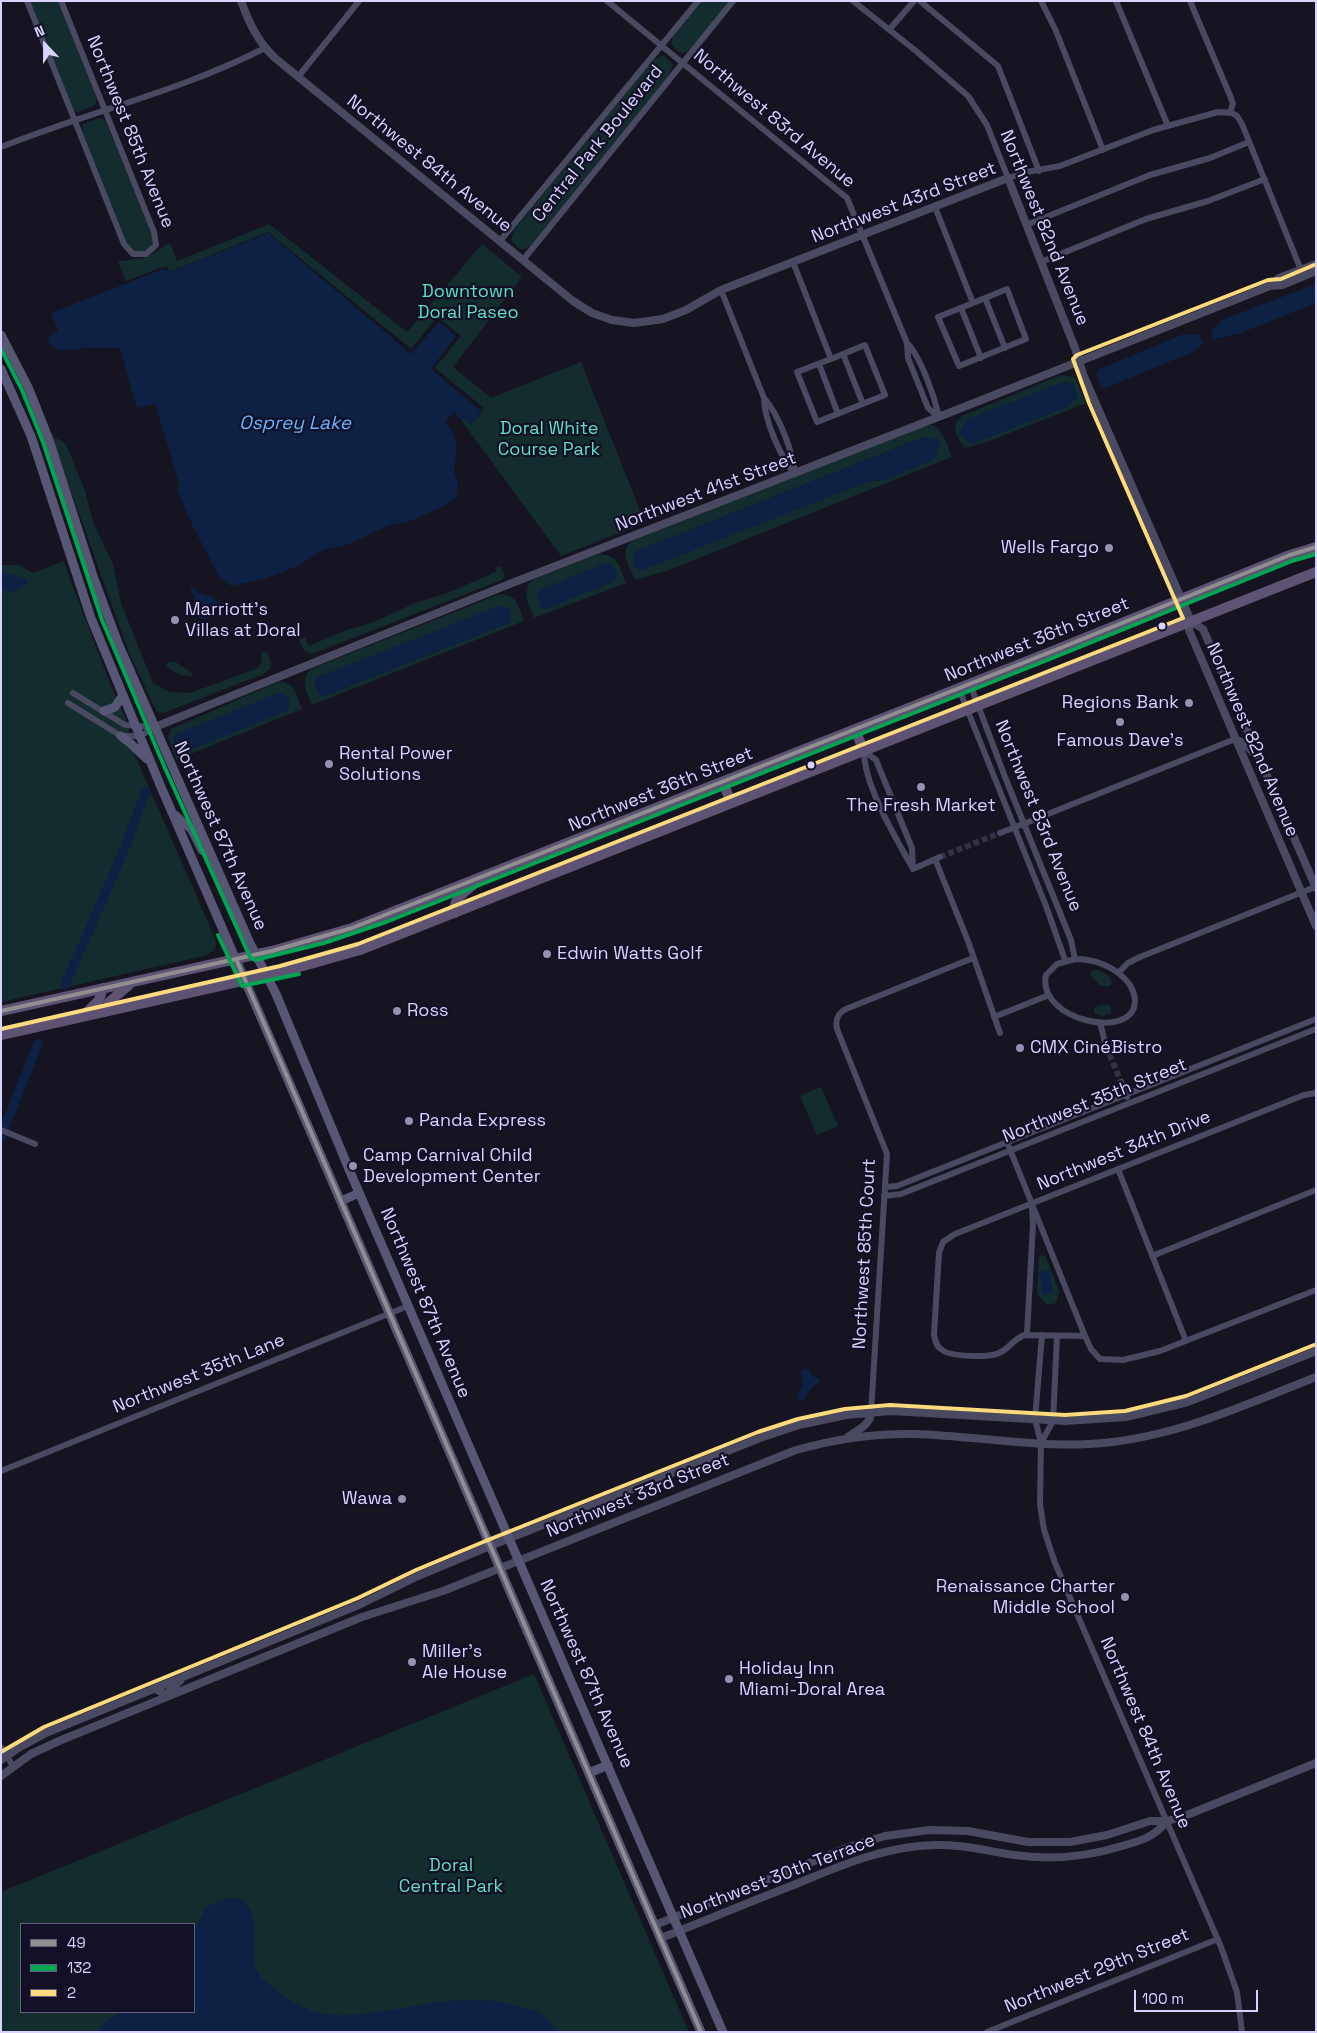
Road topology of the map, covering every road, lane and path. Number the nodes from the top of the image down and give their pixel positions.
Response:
1 (26, 1) edge
2 (61, 1) edge
3 (241, 1) edge
4 (359, 1) edge
5 (607, 1) edge
6 (698, 1) edge
7 (733, 1) edge
8 (853, 1) edge
9 (914, 1) edge
10 (920, 1) edge
11 (1041, 1) edge
12 (1116, 1) edge
13 (1190, 1) edge
14 (889, 30) junction
15 (661, 46) junction
16 (265, 48) junction
17 (683, 63) junction
18 (298, 76) junction
19 (106, 110) junction
20 (1230, 112) junction
21 (73, 120) junction
22 (1168, 126) junction
23 (1249, 142) junction
24 (1, 147) edge
25 (1103, 150) junction
26 (1039, 171) junction
27 (1008, 178) junction
28 (1264, 179) junction
29 (935, 207) junction
30 (1026, 225) junction
31 (864, 235) junction
32 (500, 241) junction
33 (523, 260) junction
34 (793, 262) junction
35 (1041, 262) junction
36 (1316, 264) edge
37 (1301, 270) junction
38 (1316, 271) edge
39 (1270, 286) junction
40 (721, 290) junction
41 (985, 298) junction
42 (973, 302) junction
43 (961, 308) junction
44 (622, 322) joint
45 (1, 335) edge
46 (1005, 348) junction
47 (843, 354) junction
48 (981, 358) junction
49 (831, 359) junction
50 (1080, 361) junction
51 (819, 364) junction
52 (1, 369) edge
53 (863, 404) junction
54 (838, 414) junction
55 (39, 415) junction
56 (939, 417) junction
57 (24, 420) junction
58 (795, 474) junction
59 (1316, 547) edge
60 (1316, 572) edge
61 (1182, 600) junction
62 (1191, 620) junction
63 (970, 684) junction
64 (959, 689) junction
65 (73, 693) dead end
66 (123, 695) junction
67 (68, 703) dead end
68 (978, 705) junction
69 (967, 710) junction
70 (104, 711) junction
71 (137, 727) junction
72 (155, 727) junction
73 (855, 730) junction
74 (121, 736) junction
75 (140, 736) junction
76 (1235, 740) junction
77 (864, 751) junction
78 (1259, 757) junction
79 (151, 763) junction
80 (723, 782) junction
81 (891, 797) junction
82 (879, 802) junction
83 (731, 803) junction
84 (172, 814) junction
85 (1043, 816) tunnel mouth
86 (1285, 818) junction
87 (1027, 822) junction
88 (1272, 824) junction
89 (1014, 828) junction
90 (1000, 833) tunnel mouth
91 (211, 855) junction
92 (913, 868) junction
93 (480, 878) junction
94 (1316, 888) edge
95 (1301, 893) junction
96 (454, 913) junction
97 (1316, 926) edge
98 (256, 954) junction
99 (973, 958) junction
100 (236, 959) junction
101 (1075, 959) junction
102 (1065, 960) junction
103 (1118, 973) junction
104 (266, 975) junction
105 (245, 980) junction
106 (133, 982) junction
107 (103, 988) junction
108 (1049, 995) junction
109 (1, 1012) edge
110 (105, 1012) junction
111 (82, 1017) junction
112 (994, 1018) junction
113 (1316, 1019) edge
114 (1100, 1023) junction
115 (1316, 1029) edge
116 (1000, 1033) dead end
117 (1, 1035) edge
118 (1106, 1046) tunnel mouth
119 (1244, 1048) junction
120 (1247, 1057) junction
121 (1122, 1082) tunnel mouth
122 (1316, 1093) edge
123 (1126, 1094) junction
124 (1130, 1103) junction
125 (1, 1130) edge
126 (1007, 1142) junction
127 (35, 1144) dead end
128 (1010, 1150) junction
129 (1118, 1169) junction
130 (885, 1187) junction
131 (1316, 1190) edge
132 (360, 1193) junction
133 (884, 1196) junction
134 (341, 1201) junction
135 (1032, 1204) junction
136 (1152, 1256) junction
137 (1316, 1290) edge
138 (408, 1306) junction
139 (390, 1313) junction
140 (1027, 1334) junction
141 (1042, 1335) junction
142 (1057, 1336) junction
143 (1085, 1336) junction
144 (1186, 1341) junction
145 (1316, 1351) edge
146 (1316, 1377) edge
147 (871, 1412) junction
148 (1035, 1419) junction
149 (1053, 1421) junction
150 (846, 1439) junction
151 (1041, 1443) junction
152 (1, 1471) edge
153 (509, 1538) junction
154 (490, 1546) junction
155 (518, 1560) junction
156 (500, 1567) junction
157 (183, 1677) junction
158 (154, 1689) junction
159 (169, 1696) junction
160 (1, 1747) edge
161 (4, 1758) edge
162 (1316, 1763) edge
163 (608, 1765) junction
164 (13, 1766) junction
165 (589, 1773) junction
166 (1, 1776) edge
167 (1167, 1821) junction
168 (1028, 1842) junction
169 (1027, 1856) junction
170 (770, 1879) junction
171 (775, 1892) junction
172 (674, 1917) junction
173 (655, 1925) junction
174 (680, 1930) junction
175 (661, 1938) junction
176 (1218, 1939) junction
177 (701, 2032) edge
178 (723, 2032) edge
179 (987, 2032) edge
180 (1242, 2032) edge

1 - 21 street, Northwest 85th Avenue
2 - 19 street, Northwest 85th Avenue
3 - 16 street, Northwest 84th Avenue
4 - 18 street
5 - 15 street, Northwest 83rd Avenue
6 - 15 street, Central Park Boulevard
7 - 17 street, Central Park Boulevard
8 - 14 street, Northwest 82nd Avenue
9 - 14 street
10 - 26 street
11 - 25 street
12 - 22 street
13 - 20 street
14 - 27 street, Northwest 82nd Avenue
15 - 17 street, Northwest 83rd Avenue
15 - 32 street, Central Park Boulevard
16 - 18 street, Northwest 84th Avenue
16 - 19 street
17 - 31 street, Northwest 83rd Avenue
17 - 33 street, Central Park Boulevard
18 - 32 street, Northwest 84th Avenue
19 - 21 street
19 - 21 street, Northwest 85th Avenue
20 - 22 street, Northwest 43rd Street
20 - 23 street
21 - 24 street
22 - 25 street, Northwest 43rd Street
23 - 28 street
23 - 30 street
25 - 26 street, Northwest 43rd Street
26 - 27 street, Northwest 43rd Street
27 - 29 street, Northwest 43rd Street
27 - 30 street, Northwest 82nd Avenue
28 - 35 street
28 - 37 street
29 - 31 street, Northwest 43rd Street
29 - 42 street
30 - 35 street, Northwest 82nd Avenue
31 - 34 street, Northwest 43rd Street
31 - 56 street, Northwest 83rd Avenue
32 - 33 street, Northwest 84th Avenue
33 - 44 street, Northwest 84th Avenue
34 - 40 street, Northwest 43rd Street
34 - 49 street
35 - 50 street, Northwest 82nd Avenue
36 - 37 street, Northwest 41st Street
37 - 39 street, Northwest 41st Street
38 - 39 street, Northwest 41st Street
39 - 50 street, Northwest 41st Street
40 - 44 street, Northwest 43rd Street
40 - 58 street
41 - 42 street
41 - 46 street
41 - 46 street
42 - 43 street
43 - 48 street
43 - 48 street
45 - 55 main road, Northwest 87th Avenue
46 - 48 street
47 - 49 street
47 - 53 street
47 - 53 street
49 - 51 street
50 - 56 street, Northwest 41st Street
50 - 61 street, Northwest 82nd Avenue
51 - 54 street
51 - 54 street
52 - 57 main road, Northwest 87th Avenue
53 - 54 street
55 - 57 main road
55 - 72 main road, Northwest 87th Avenue
56 - 58 street, Northwest 41st Street
57 - 66 main road, Northwest 87th Avenue
58 - 72 street, Northwest 41st Street
59 - 61 main road, Northwest 36th Street
60 - 62 main road
61 - 62 street, Northwest 82nd Avenue
61 - 63 main road, Northwest 36th Street
62 - 68 main road
62 - 76 street, Northwest 82nd Avenue
62 - 78 street, Northwest 82nd Avenue
63 - 64 main road, Northwest 36th Street
63 - 68 street, Northwest 83rd Avenue
64 - 69 street, Northwest 83rd Avenue
64 - 73 main road, Northwest 36th Street
65 - 70 street, Northwest 41st Street
66 - 70 main road
66 - 71 main road, Northwest 87th Avenue
67 - 74 street
68 - 69 main road
68 - 87 street, Northwest 83rd Avenue
69 - 77 main road
69 - 89 street, Northwest 83rd Avenue
70 - 71 street, Northwest 41st Street
71 - 72 street, Northwest 41st Street
71 - 75 main road, Northwest 87th Avenue
72 - 75 street, Northwest 41st Street
72 - 91 main road, Northwest 87th Avenue
73 - 77 main road
73 - 80 main road, Northwest 36th Street
74 - 75 street
74 - 79 main road
75 - 79 main road, Northwest 87th Avenue
76 - 78 street
76 - 85 street
76 - 88 street, Northwest 82nd Avenue
77 - 81 street
77 - 82 street
77 - 83 main road
78 - 86 street, Northwest 82nd Avenue
79 - 84 main road, Northwest 87th Avenue
80 - 83 main road
80 - 93 main road, Northwest 36th Street
81 - 82 street
81 - 92 street
82 - 92 street
83 - 96 main road
84 - 91 main road
84 - 100 main road, Northwest 87th Avenue
86 - 88 street
86 - 94 street, Northwest 82nd Avenue
87 - 89 street
87 - 101 street, Northwest 83rd Avenue
88 - 95 street, Northwest 82nd Avenue
89 - 90 street
89 - 102 street, Northwest 83rd Avenue
91 - 98 main road, Northwest 87th Avenue
92 - 99 street
93 - 96 main road
93 - 98 main road, Northwest 36th Street
94 - 95 street
95 - 97 street, Northwest 82nd Avenue
95 - 103 street
96 - 104 main road
98 - 100 main road, Northwest 36th Street
98 - 104 main road, Northwest 87th Avenue
99 - 112 street
99 - 130 street, Northwest 85th Court
100 - 105 main road, Northwest 87th Avenue
100 - 106 main road, Northwest 36th Street
101 - 102 street
101 - 103 street
102 - 108 street
103 - 114 street
104 - 105 main road
104 - 132 main road, Northwest 87th Avenue
105 - 110 main road
105 - 134 main road, Northwest 87th Avenue
106 - 107 main road, Northwest 36th Street
106 - 110 main road
107 - 109 main road, Northwest 36th Street
107 - 111 main road
108 - 112 street
108 - 114 street
110 - 111 main road
111 - 117 main road
112 - 116 street
113 - 119 street, Northwest 35th Street
114 - 118 street
115 - 120 street, Northwest 35th Street
119 - 120 street
119 - 123 street, Northwest 35th Street
120 - 124 street, Northwest 35th Street
121 - 123 street
122 - 129 street, Northwest 34th Drive
123 - 124 street
123 - 126 street, Northwest 35th Street
124 - 128 street, Northwest 35th Street
125 - 127 street
126 - 128 street
126 - 130 street, Northwest 35th Street
128 - 133 street, Northwest 35th Street
128 - 135 street
129 - 135 street, Northwest 34th Drive
129 - 136 street
130 - 133 street, Northwest 85th Court
131 - 136 street
132 - 134 main road
132 - 138 main road, Northwest 87th Avenue
133 - 147 street, Northwest 85th Court
134 - 139 main road, Northwest 87th Avenue
135 - 140 street
135 - 140 street, Northwest 34th Drive
135 - 143 street
136 - 144 street
137 - 144 street
138 - 139 street, Northwest 35th Lane
138 - 153 main road, Northwest 87th Avenue
139 - 152 street, Northwest 35th Lane
139 - 154 main road, Northwest 87th Avenue
140 - 141 street
141 - 142 street
141 - 148 street, Northwest 84th Avenue
142 - 143 street
142 - 149 street, Northwest 84th Avenue
143 - 144 street
145 - 149 street, Northwest 33rd Street
146 - 151 street, Northwest 33rd Street
147 - 148 street, Northwest 33rd Street
147 - 150 street
147 - 153 street, Northwest 33rd Street
148 - 149 street, Northwest 33rd Street
148 - 151 street, Northwest 84th Avenue
149 - 151 street, Northwest 84th Avenue
150 - 151 street, Northwest 33rd Street
150 - 155 street, Northwest 33rd Street
151 - 167 street, Northwest 84th Avenue
153 - 154 street, Northwest 33rd Street
153 - 155 main road, Northwest 87th Avenue
154 - 156 main road, Northwest 87th Avenue
154 - 157 street, Northwest 33rd Street
155 - 156 street, Northwest 33rd Street
155 - 163 main road, Northwest 87th Avenue
156 - 159 street, Northwest 33rd Street
156 - 165 main road, Northwest 87th Avenue
157 - 158 street, Northwest 33rd Street
157 - 159 street
158 - 159 street
158 - 161 street, Northwest 33rd Street
159 - 164 street, Northwest 33rd Street
160 - 161 street
161 - 164 street
162 - 167 street, Northwest 30th Terrace
163 - 165 main road
163 - 172 main road, Northwest 87th Avenue
164 - 166 street, Northwest 33rd Street
165 - 173 main road, Northwest 87th Avenue
167 - 168 street, Northwest 30th Terrace
167 - 169 street, Northwest 30th Terrace
167 - 176 street, Northwest 84th Avenue
168 - 169 street
168 - 170 street, Northwest 30th Terrace
169 - 171 street, Northwest 30th Terrace
170 - 171 street
170 - 172 street, Northwest 30th Terrace
171 - 174 street, Northwest 30th Terrace
172 - 173 street, Northwest 30th Terrace
172 - 174 main road, Northwest 87th Avenue
173 - 175 main road, Northwest 87th Avenue
174 - 175 street, Northwest 30th Terrace
174 - 178 main road, Northwest 87th Avenue
175 - 177 main road, Northwest 87th Avenue
176 - 179 street, Northwest 29th Street
176 - 180 street, Northwest 84th Avenue

